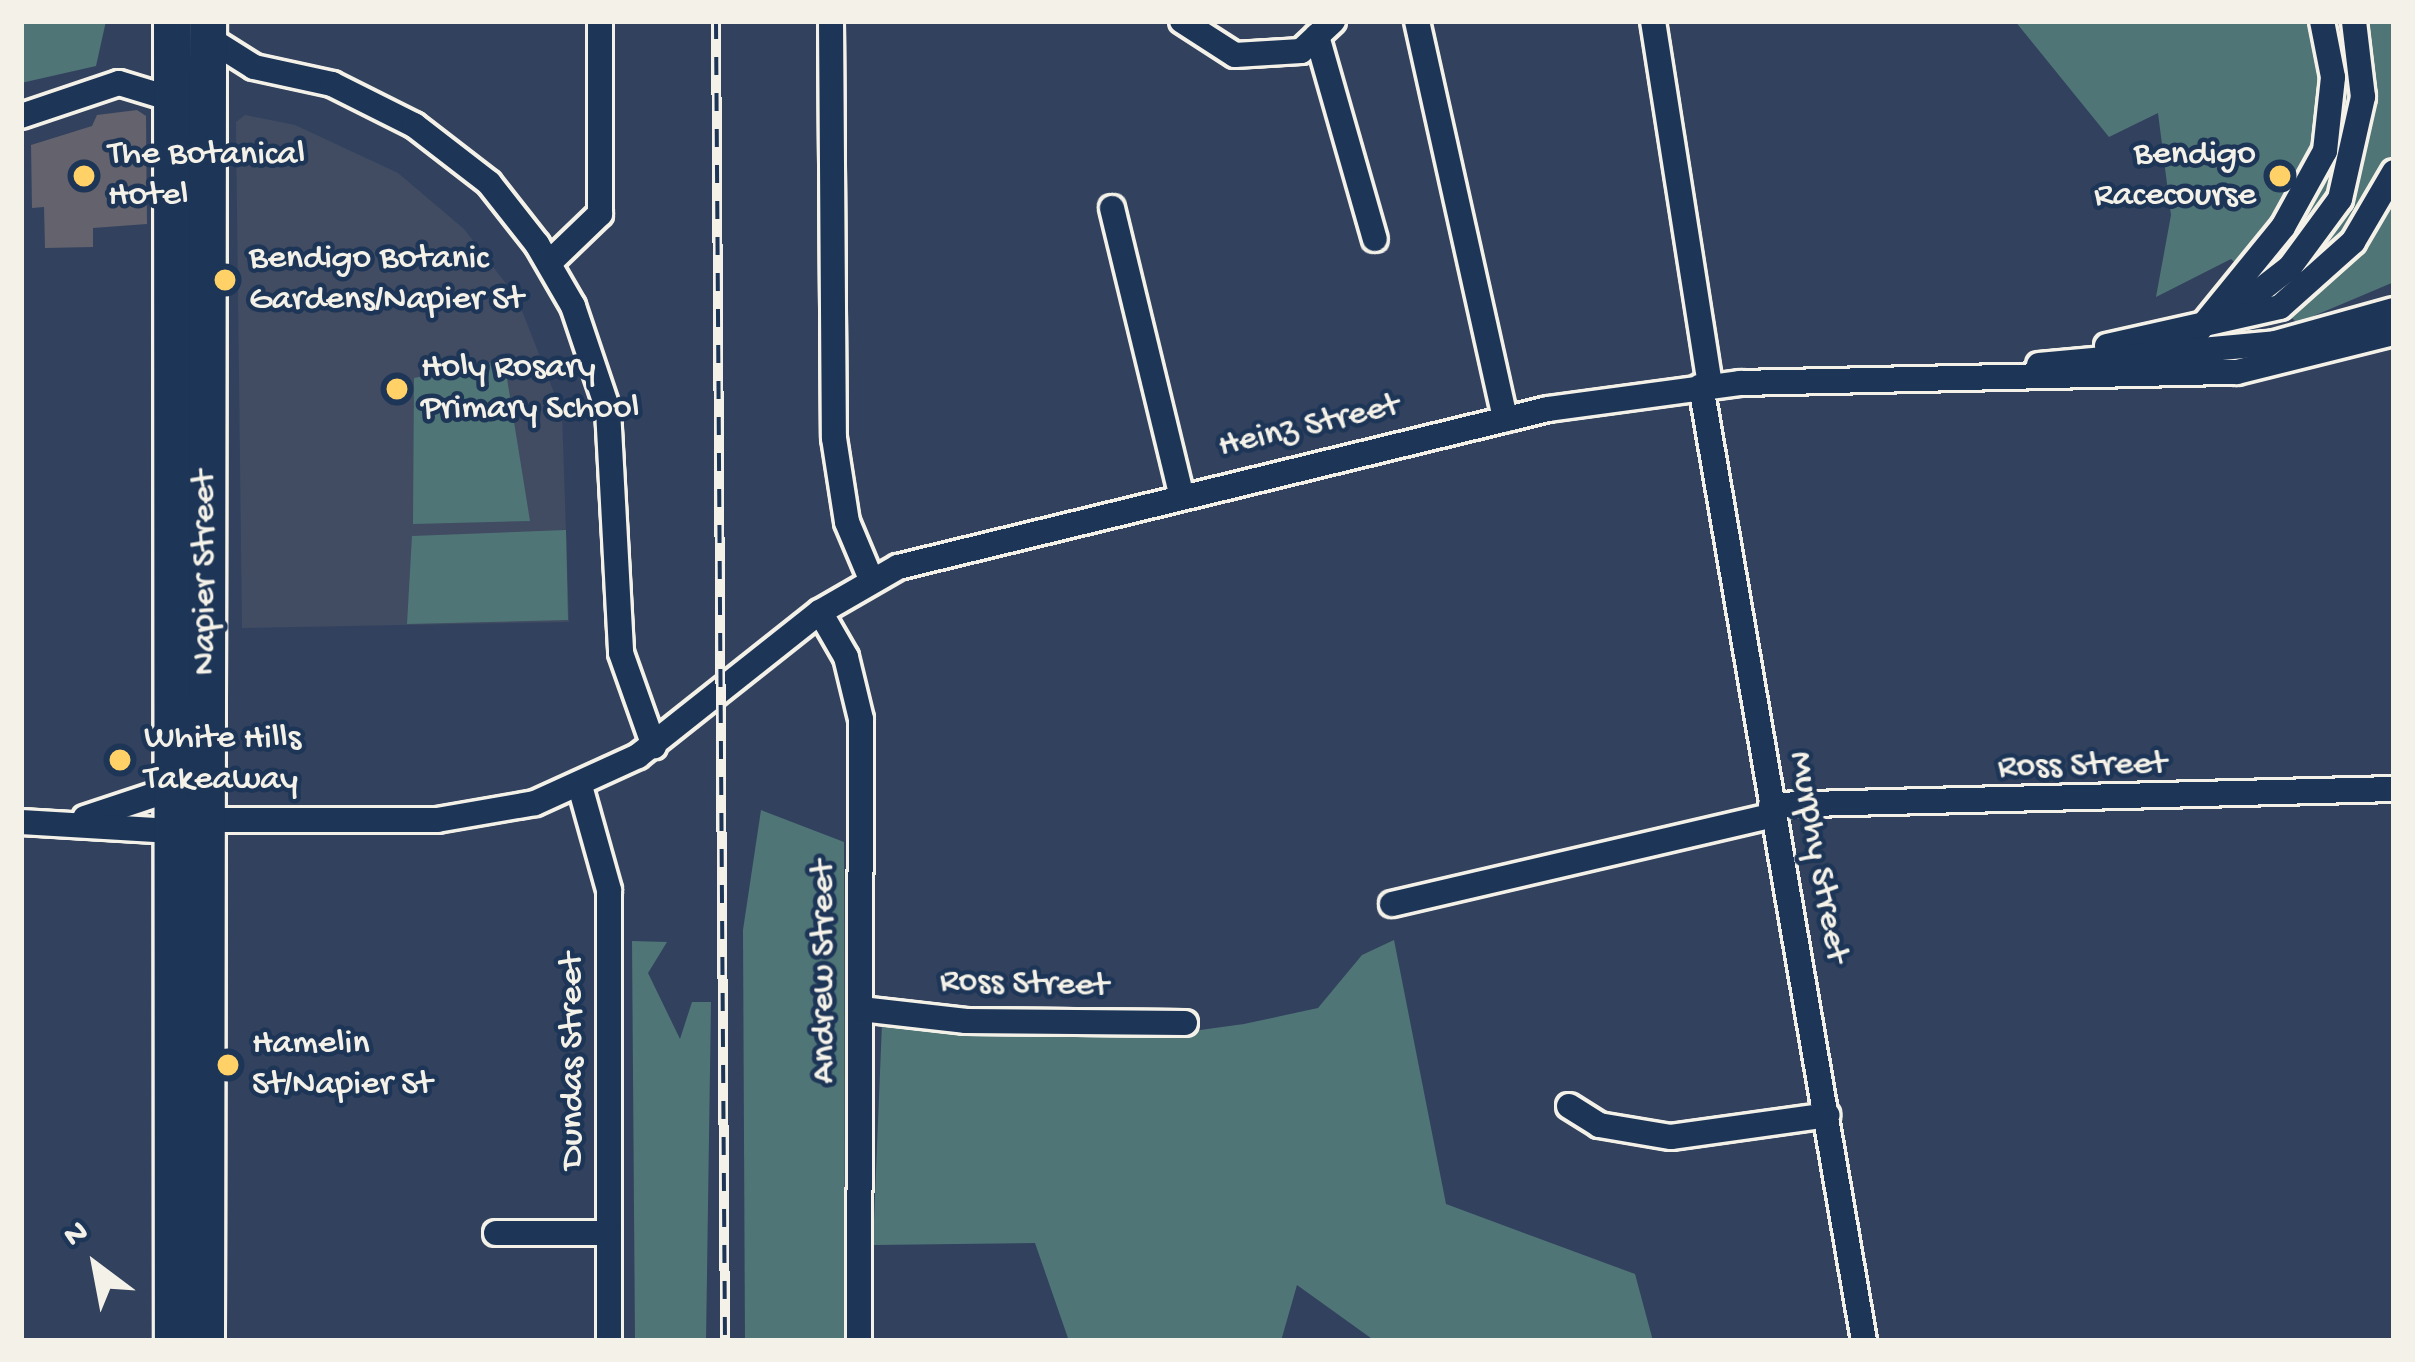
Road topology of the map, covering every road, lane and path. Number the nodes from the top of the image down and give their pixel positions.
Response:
1 (172, 21) edge
2 (600, 21) edge
3 (831, 21) edge
4 (1182, 21) edge
5 (1417, 21) edge
6 (1653, 21) edge
7 (2322, 21) edge
8 (2354, 21) edge
9 (1325, 28) edge
10 (208, 29) edge
11 (254, 67) junction
12 (208, 88) junction
13 (172, 99) junction
14 (21, 116) edge
15 (2394, 172) edge
16 (1112, 208) dead end
17 (1375, 239) dead end
18 (549, 263) junction
19 (2394, 310) edge
20 (2201, 327) junction
21 (2394, 333) edge
22 (2180, 363) junction
23 (2044, 364) junction
24 (1960, 377) junction
25 (1705, 385) junction
26 (1505, 419) junction
27 (1181, 493) junction
28 (871, 579) junction
29 (820, 612) junction
30 (654, 746) junction
31 (580, 786) junction
32 (172, 789) junction
33 (2394, 789) edge
34 (1773, 810) junction
35 (21, 822) edge
36 (59, 822) junction
37 (189, 825) junction
38 (1392, 904) dead end
39 (861, 1009) junction
40 (1185, 1023) dead end
41 (1569, 1106) dead end
42 (1826, 1115) junction
43 (496, 1233) dead end
44 (609, 1233) junction
45 (173, 1341) edge
46 (206, 1341) edge
47 (609, 1341) edge
48 (859, 1341) edge
49 (1864, 1341) edge

1 - 13 highway, Napier Street
2 - 18 street
3 - 28 street
4 - 9 street
5 - 26 street
6 - 25 street, Murphy Street
7 - 20 street
8 - 20 street
9 - 17 street
10 - 11 street
10 - 12 highway, Napier Street
11 - 12 street
11 - 18 street
12 - 37 highway, Napier Street
13 - 14 street
13 - 32 highway, Napier Street
15 - 20 street
16 - 27 street
18 - 30 street
19 - 22 street, Heinz Street
20 - 22 street
20 - 23 street
21 - 22 street, Heinz Street
22 - 23 street, Heinz Street
22 - 24 street, Heinz Street
23 - 24 street, Heinz Street
24 - 25 street, Heinz Street
25 - 26 street, Heinz Street
25 - 34 street, Murphy Street
26 - 27 street, Heinz Street
27 - 28 street, Heinz Street
28 - 29 street, Heinz Street
29 - 30 street, Heinz Street
29 - 39 street, Andrew Street
30 - 31 street, Heinz Street
31 - 37 street, Heinz Street
31 - 44 street, Dundas Street
32 - 36 street
32 - 37 highway, Napier Street
33 - 34 street, Ross Street
34 - 38 street, Ross Street
34 - 42 street, Murphy Street
35 - 36 street
36 - 37 street, Heinz Street
37 - 45 highway, Napier Street
37 - 46 highway, Napier Street
39 - 40 street, Ross Street
39 - 48 street, Andrew Street
41 - 42 street
42 - 49 street, Murphy Street
43 - 44 street
44 - 47 street, Dundas Street

